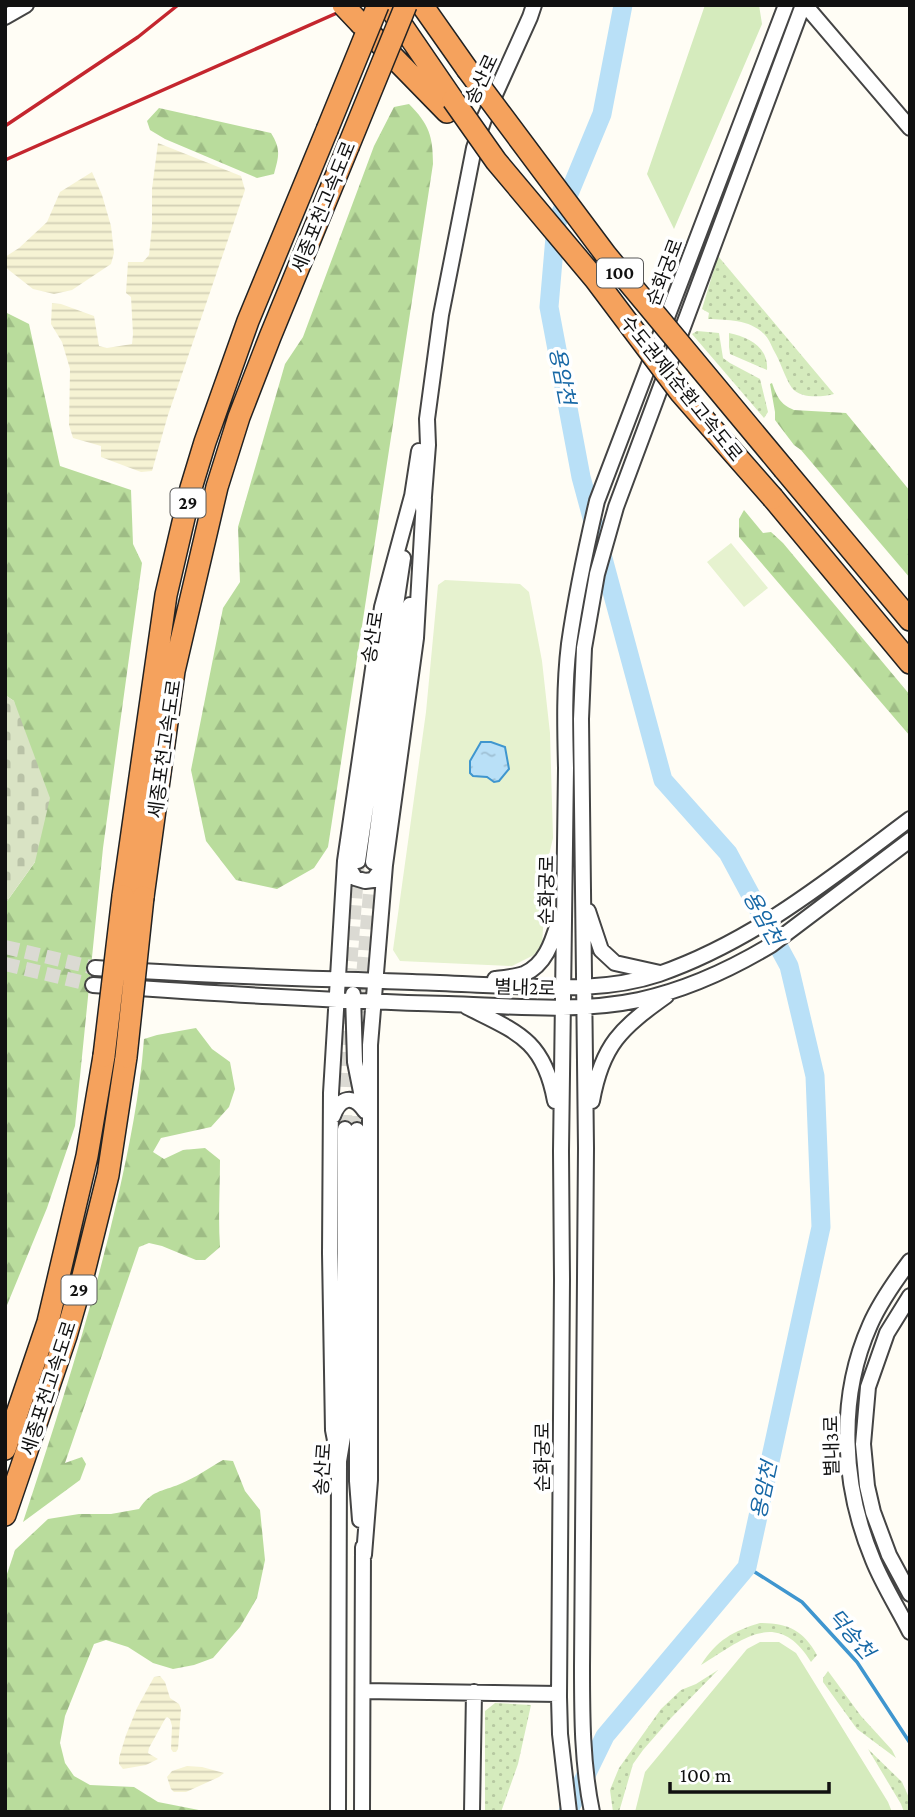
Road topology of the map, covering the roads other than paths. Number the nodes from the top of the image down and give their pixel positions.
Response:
1 (26, 5) edge
2 (343, 5) edge
3 (378, 5) edge
4 (422, 5) edge
5 (534, 5) edge
6 (786, 5) edge
7 (804, 5) edge
8 (397, 10) edge
9 (5, 17) edge
10 (450, 106) junction
11 (907, 119) edge
12 (418, 498) junction
13 (910, 620) edge
14 (910, 663) edge
15 (910, 819) edge
16 (910, 840) edge
17 (365, 862) junction
18 (133, 897) junction
19 (584, 899) junction
20 (565, 903) junction
21 (94, 968) tunnel mouth
22 (661, 973) junction
23 (337, 980) junction
24 (353, 980) junction
25 (374, 981) junction
26 (468, 984) junction
27 (93, 985) tunnel mouth
28 (584, 987) junction
29 (564, 988) junction
30 (677, 988) junction
31 (336, 1001) junction
32 (353, 1001) junction
33 (373, 1002) junction
34 (463, 1005) junction
35 (584, 1006) junction
36 (562, 1007) junction
37 (331, 1120) junction
38 (359, 1123) junction
39 (586, 1137) junction
40 (561, 1139) junction
41 (910, 1261) edge
42 (910, 1296) edge
43 (5, 1449) edge
44 (339, 1461) junction
45 (5, 1515) edge
46 (910, 1594) edge
47 (910, 1632) edge
48 (363, 1691) junction
49 (474, 1692) junction
50 (559, 1696) junction
51 (338, 1812) edge
52 (362, 1812) edge
53 (472, 1812) edge
54 (569, 1812) edge
55 (592, 1812) edge

1 - 9 street
2 - 10 highway, bridge
3 - 18 highway, 세종포천고속도로 / 29, bridge
4 - 13 highway, 수도권제1순환고속도로 / 100, bridge
5 - 12 street, 송산로
6 - 20 street, 순화궁로
7 - 11 street
7 - 19 street, 순화궁로
8 - 10 highway, 수도권제1순환고속도로 / 100
8 - 18 highway, 세종포천고속도로 / 29, bridge
10 - 14 highway, 수도권제1순환고속도로 / 100, bridge
12 - 17 street
12 - 17 street
15 - 22 street, 별내2로
16 - 30 street, 별내2로
17 - 23 street
17 - 25 street
18 - 43 highway, 세종포천고속도로 / 29, bridge
18 - 45 highway, 세종포천고속도로 / 29, bridge
19 - 22 street
19 - 28 street, 순화궁로
20 - 26 street
20 - 29 street, 순화궁로
21 - 23 street, 별내2로
22 - 28 street, 별내2로
23 - 24 street, 별내2로
23 - 31 street
24 - 25 street, 별내2로
24 - 32 street
25 - 26 street, 별내2로
25 - 33 street
26 - 29 street, 별내2로
27 - 31 street, 별내2로
28 - 29 street, 별내2로
28 - 35 street, 순화궁로
29 - 36 street, 순화궁로
30 - 35 street, 별내2로
30 - 39 street
31 - 32 street, 별내2로
31 - 37 street
32 - 33 street, 별내2로
32 - 38 street
33 - 34 street, 별내2로
33 - 38 street
34 - 36 street, 별내2로
34 - 40 street
35 - 36 street, 별내2로
35 - 39 street, 순화궁로
36 - 40 street, 순화궁로
37 - 38 street
37 - 44 street
38 - 44 street, 송산로
38 - 48 street
39 - 55 street, 순화궁로
40 - 50 street, 순화궁로
41 - 47 street, 별내3로
42 - 46 street, 별내3로
44 - 51 street, 송산로
48 - 49 street
48 - 52 street
49 - 50 street
49 - 53 street
50 - 54 street, 순화궁로

